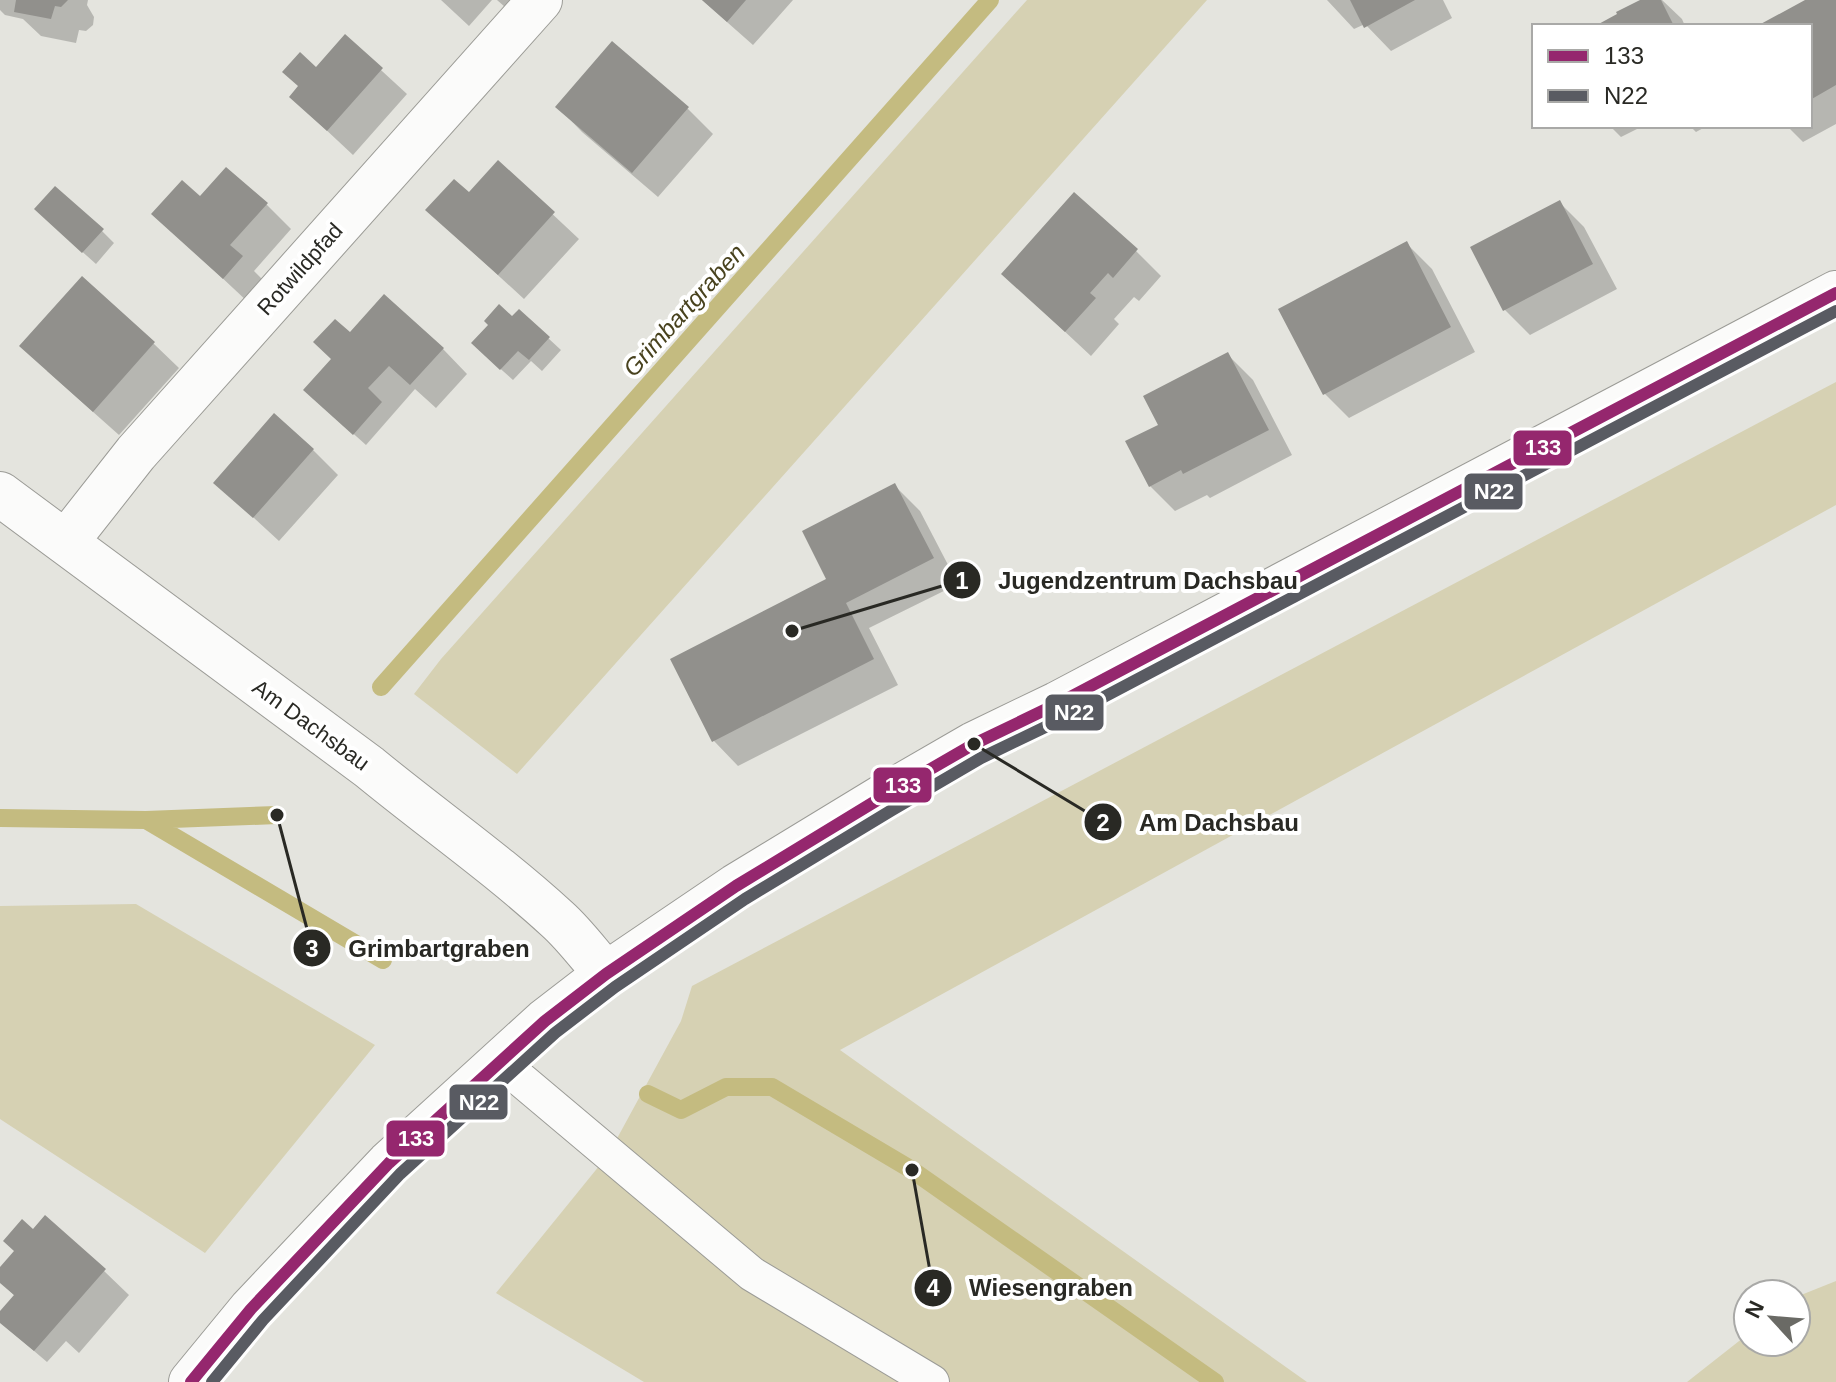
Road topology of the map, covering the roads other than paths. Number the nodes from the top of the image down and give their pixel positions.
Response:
1 (540, 0) edge
2 (1836, 293) edge
3 (0, 494) edge
4 (66, 542) junction
5 (606, 974) junction
6 (500, 1062) junction
7 (191, 1382) edge
8 (932, 1382) edge

1 - 4 main road, Rotwildpfad
2 - 5 main road
3 - 4 main road, Am Dachsbau
4 - 5 main road, Am Dachsbau
5 - 6 main road
6 - 7 main road
6 - 8 lane

